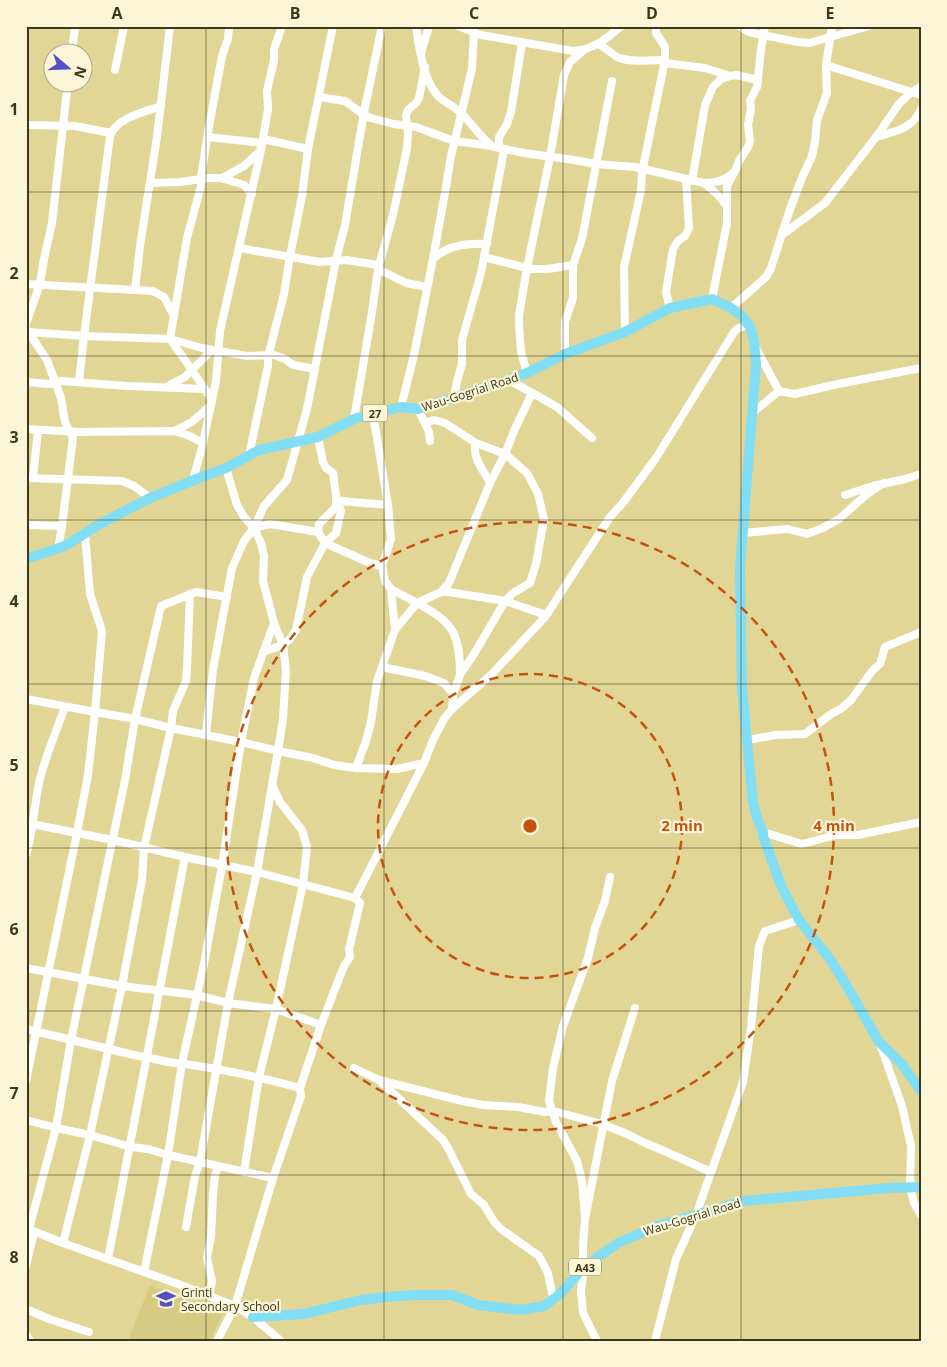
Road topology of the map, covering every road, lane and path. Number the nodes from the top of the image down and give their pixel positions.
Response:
1 (74, 26) edge
2 (124, 26) edge
3 (170, 26) edge
4 (229, 26) edge
5 (282, 26) edge
6 (333, 26) edge
7 (382, 26) edge
8 (416, 26) edge
9 (429, 26) edge
10 (458, 26) edge
11 (621, 26) edge
12 (656, 26) edge
13 (740, 26) edge
14 (765, 26) edge
15 (832, 26) edge
16 (869, 26) edge
17 (471, 30) edge
18 (762, 35) junction
19 (830, 38) junction
20 (73, 42) edge
21 (522, 43) junction
22 (598, 44) junction
23 (584, 50) junction
24 (421, 53) junction
25 (665, 62) junction
26 (826, 65) junction
27 (425, 67) junction
28 (115, 70) dead end
29 (730, 76) junction
30 (758, 80) junction
31 (612, 81) dead end
32 (921, 86) edge
33 (67, 92) edge
34 (911, 92) junction
35 (921, 95) edge
36 (319, 96) junction
37 (161, 106) junction
38 (921, 110) edge
39 (462, 113) junction
40 (364, 115) junction
41 (26, 125) edge
42 (63, 125) junction
43 (408, 126) junction
44 (111, 133) junction
45 (208, 137) junction
46 (876, 137) junction
47 (454, 141) junction
48 (262, 144) junction
49 (499, 148) junction
50 (308, 149) junction
51 (550, 157) junction
52 (596, 164) junction
53 (643, 168) junction
54 (736, 170) junction
55 (221, 178) junction
56 (201, 179) junction
57 (689, 180) junction
58 (151, 183) junction
59 (704, 183) junction
60 (252, 194) junction
61 (727, 210) junction
62 (782, 235) junction
63 (487, 244) junction
64 (239, 248) junction
65 (290, 256) junction
66 (484, 257) junction
67 (432, 259) junction
68 (336, 260) junction
69 (573, 265) junction
70 (378, 267) junction
71 (527, 268) junction
72 (26, 284) edge
73 (40, 284) junction
74 (427, 287) junction
75 (90, 288) junction
76 (135, 290) junction
77 (712, 299) junction
78 (670, 308) junction
79 (731, 308) junction
80 (174, 316) junction
81 (748, 324) junction
82 (27, 327) edge
83 (625, 332) junction
84 (84, 336) junction
85 (170, 339) junction
86 (755, 346) junction
87 (215, 350) junction
88 (269, 354) junction
89 (565, 354) junction
90 (921, 368) edge
91 (315, 369) junction
92 (192, 370) junction
93 (527, 374) junction
94 (510, 380) junction
95 (26, 382) edge
96 (55, 382) junction
97 (79, 382) junction
98 (165, 388) junction
99 (204, 389) junction
100 (779, 391) junction
101 (532, 393) junction
102 (454, 398) junction
103 (212, 402) junction
104 (401, 407) junction
105 (418, 409) junction
106 (751, 410) junction
107 (373, 414) junction
108 (354, 419) junction
109 (425, 423) junction
110 (26, 429) edge
111 (38, 430) junction
112 (70, 431) junction
113 (174, 431) junction
114 (318, 437) junction
115 (592, 438) dead end
116 (298, 441) junction
117 (430, 441) dead end
118 (203, 443) junction
119 (476, 443) junction
120 (505, 454) junction
121 (249, 455) junction
122 (226, 468) junction
123 (921, 474) edge
124 (30, 478) edge
125 (68, 480) junction
126 (193, 480) junction
127 (490, 483) junction
128 (884, 483) junction
129 (845, 495) dead end
130 (150, 498) junction
131 (336, 500) junction
132 (388, 505) junction
133 (26, 525) edge
134 (62, 526) junction
135 (254, 528) junction
136 (318, 532) junction
137 (743, 533) junction
138 (85, 534) junction
139 (325, 542) junction
140 (58, 549) junction
141 (26, 558) edge
142 (382, 566) junction
143 (392, 589) junction
144 (441, 592) junction
145 (190, 594) junction
146 (226, 597) junction
147 (505, 601) junction
148 (417, 603) junction
149 (546, 615) junction
150 (274, 623) junction
151 (395, 630) junction
152 (921, 632) edge
153 (283, 645) junction
154 (263, 652) junction
155 (382, 667) junction
156 (460, 675) junction
157 (453, 694) junction
158 (26, 699) edge
159 (65, 707) junction
160 (452, 709) junction
161 (94, 712) junction
162 (135, 719) junction
163 (171, 728) junction
164 (206, 734) junction
165 (748, 740) junction
166 (241, 742) junction
167 (278, 751) junction
168 (424, 763) junction
169 (356, 768) junction
170 (272, 785) junction
171 (921, 822) edge
172 (30, 824) edge
173 (763, 832) junction
174 (77, 834) junction
175 (113, 840) junction
176 (144, 848) junction
177 (26, 855) edge
178 (185, 858) junction
179 (222, 866) junction
180 (257, 872) junction
181 (610, 877) dead end
182 (303, 884) junction
183 (355, 898) junction
184 (799, 920) junction
185 (26, 968) edge
186 (49, 972) junction
187 (84, 978) junction
188 (122, 986) junction
189 (159, 991) junction
190 (196, 995) junction
191 (228, 1003) junction
192 (276, 1008) junction
193 (635, 1008) dead end
194 (321, 1025) junction
195 (26, 1029) edge
196 (36, 1032) junction
197 (71, 1040) junction
198 (879, 1042) junction
199 (109, 1049) junction
200 (146, 1056) junction
201 (182, 1063) junction
202 (354, 1068) dead end
203 (217, 1070) junction
204 (259, 1077) junction
205 (379, 1080) junction
206 (26, 1081) edge
207 (300, 1088) junction
208 (921, 1091) edge
209 (552, 1112) junction
210 (26, 1120) edge
211 (602, 1124) junction
212 (56, 1128) junction
213 (90, 1135) junction
214 (131, 1146) junction
215 (168, 1155) junction
216 (200, 1162) junction
217 (218, 1166) junction
218 (244, 1172) junction
219 (711, 1172) junction
220 (273, 1178) junction
221 (916, 1187) edge
222 (696, 1215) junction
223 (921, 1215) edge
224 (585, 1219) junction
225 (186, 1226) dead end
226 (30, 1230) edge
227 (63, 1243) junction
228 (108, 1259) junction
229 (26, 1266) edge
230 (584, 1267) junction
231 (144, 1272) junction
232 (209, 1296) junction
233 (553, 1298) junction
234 (235, 1306) junction
235 (26, 1309) edge
236 (253, 1317) junction
237 (88, 1332) dead end
238 (26, 1335) edge
239 (273, 1338) edge
240 (30, 1341) edge
241 (217, 1341) edge
242 (281, 1341) edge
243 (597, 1341) edge
244 (655, 1341) edge

1 - 20 street
2 - 28 street
3 - 37 street
4 - 45 street
5 - 48 street
6 - 36 street
7 - 40 street
8 - 24 street
9 - 24 street
10 - 17 street
11 - 22 street
12 - 25 street
13 - 18 street
14 - 18 street
15 - 19 street
16 - 19 street
17 - 21 street
17 - 39 street
18 - 19 street
18 - 30 street
19 - 26 street
21 - 23 street
21 - 49 street
22 - 23 street
22 - 25 street
23 - 51 street
24 - 27 street
25 - 29 street
25 - 53 street
26 - 34 street
26 - 62 street
27 - 39 street
27 - 43 street
29 - 30 street
29 - 57 street
30 - 54 street
31 - 52 street
32 - 34 street
33 - 42 street
34 - 35 street
34 - 46 street
36 - 40 street
36 - 50 street
37 - 44 street
37 - 58 street
38 - 46 street
39 - 47 street
39 - 49 street
40 - 43 street
40 - 68 street
41 - 42 street
42 - 44 street
42 - 73 street
43 - 47 street
43 - 70 street
44 - 75 street
45 - 48 street
45 - 56 street
46 - 62 street
47 - 49 street
47 - 67 street
48 - 50 street
48 - 55 street
48 - 60 street
49 - 51 street
49 - 63 street
50 - 65 street
51 - 52 street
51 - 71 street
52 - 53 street
52 - 69 street
53 - 57 street
53 - 83 street
54 - 59 street
54 - 61 street
55 - 56 street
55 - 60 street
56 - 58 street
56 - 80 street
57 - 59 street
57 - 78 street
58 - 76 street
59 - 61 street
60 - 64 street
61 - 77 street
62 - 79 street
63 - 66 street
63 - 67 street
64 - 65 street
64 - 87 street
65 - 68 street
65 - 88 street
66 - 71 street
66 - 102 street
67 - 74 street
68 - 70 street
68 - 91 street
69 - 71 street
69 - 89 street
70 - 74 street
70 - 108 street
71 - 93 street
72 - 73 street
73 - 75 street
73 - 82 street
74 - 104 street
75 - 76 street
75 - 84 street
76 - 80 street
77 - 78 main road, Wau-Gogrial Road / 27
77 - 79 main road
78 - 83 main road, Wau-Gogrial Road / 27
79 - 81 main road
80 - 85 street
81 - 86 main road
81 - 149 street
82 - 84 street
82 - 96 street
83 - 89 main road, Wau-Gogrial Road / 27
84 - 85 street
84 - 97 street
85 - 87 street
85 - 92 street
86 - 100 street
86 - 106 main road
87 - 88 street
87 - 92 street
87 - 103 street
88 - 91 street
88 - 121 street
89 - 93 main road, Wau-Gogrial Road / 27
90 - 100 street
91 - 116 street
92 - 98 street
92 - 99 street
93 - 94 main road, Wau-Gogrial Road / 27
94 - 101 street
94 - 102 main road, Wau-Gogrial Road / 27
95 - 96 street
96 - 97 street
96 - 112 street
97 - 98 street
98 - 99 street
99 - 103 street
100 - 106 street
101 - 115 street
101 - 120 street
102 - 105 main road, Wau-Gogrial Road / 27
103 - 113 street
103 - 118 street
104 - 105 main road, Wau-Gogrial Road / 27
104 - 107 main road, Wau-Gogrial Road / 27
105 - 109 street
106 - 137 main road
107 - 108 main road, Wau-Gogrial Road / 27
107 - 132 street
108 - 114 main road, Wau-Gogrial Road / 27
109 - 117 street
109 - 119 street
110 - 111 street
111 - 112 street
111 - 124 street
112 - 113 street
112 - 125 street
113 - 118 street
114 - 116 main road, Wau-Gogrial Road / 27
114 - 131 street
116 - 121 main road, Wau-Gogrial Road / 27
116 - 135 street
118 - 126 street
119 - 120 street
119 - 127 street
120 - 127 street
120 - 147 street
121 - 122 main road, Wau-Gogrial Road / 27
122 - 126 main road, Wau-Gogrial Road / 27
122 - 135 street
123 - 128 street
124 - 125 street
125 - 130 street
125 - 134 street
126 - 130 main road, Wau-Gogrial Road / 27
127 - 144 street
128 - 129 street
128 - 137 street
130 - 138 main road, Wau-Gogrial Road / 27
131 - 132 street
131 - 136 street
131 - 139 street
132 - 142 street
133 - 134 street
134 - 140 street
135 - 136 street
135 - 146 street
135 - 150 street
136 - 139 street
137 - 165 main road
138 - 140 main road, Wau-Gogrial Road / 27
138 - 161 street
139 - 142 street
139 - 153 street
140 - 141 main road, Wau-Gogrial Road / 27
142 - 143 street
143 - 148 street
143 - 151 street
144 - 147 street
144 - 148 street
145 - 146 street
145 - 162 street
145 - 163 street
146 - 164 street
147 - 149 street
147 - 156 street
148 - 151 street
148 - 156 street
149 - 160 street
150 - 153 street
150 - 154 street
151 - 155 street
152 - 165 street
153 - 154 street
153 - 167 street
154 - 166 street
155 - 157 street
155 - 169 street
156 - 157 street
157 - 160 street
158 - 159 street
159 - 161 street
159 - 172 street
160 - 168 street
161 - 162 street
161 - 174 street
162 - 163 street
162 - 175 street
163 - 164 street
163 - 176 street
164 - 166 street
165 - 173 main road
166 - 167 street
166 - 179 street
167 - 169 street
167 - 170 street
168 - 169 street
168 - 183 street
170 - 180 street
170 - 182 street
171 - 173 street
172 - 174 street
172 - 177 street
173 - 184 main road
174 - 175 street
174 - 186 street
175 - 176 street
175 - 187 street
176 - 178 street
176 - 188 street
178 - 179 street
178 - 189 street
179 - 180 street
179 - 190 street
180 - 182 street
180 - 191 street
181 - 209 street
182 - 183 street
182 - 192 street
183 - 194 street
184 - 198 main road
184 - 219 street
185 - 186 street
186 - 187 street
186 - 196 street
187 - 188 street
187 - 197 street
188 - 189 street
188 - 199 street
189 - 190 street
189 - 200 street
190 - 191 street
190 - 201 street
191 - 192 street
191 - 203 street
192 - 194 street
192 - 204 street
193 - 211 street
194 - 207 street
195 - 196 street
196 - 197 street
196 - 206 street
197 - 199 street
197 - 212 street
198 - 208 main road
198 - 221 street
199 - 200 street
199 - 213 street
200 - 201 street
200 - 214 street
201 - 203 street
201 - 215 street
202 - 205 street
203 - 204 street
203 - 216 street
204 - 207 street
204 - 218 street
205 - 209 street
205 - 233 street
207 - 220 street
209 - 211 street
209 - 224 street
210 - 212 street
211 - 219 street
211 - 224 street
212 - 213 street
212 - 226 street
213 - 214 street
213 - 227 street
214 - 215 street
214 - 228 street
215 - 216 street
215 - 231 street
216 - 217 street
216 - 225 street
217 - 218 street
217 - 232 street
218 - 220 street
219 - 222 street
220 - 234 street
221 - 222 main road, Wau-Gogrial Road / A43
221 - 223 street
222 - 230 main road, Wau-Gogrial Road / A43
222 - 244 street
224 - 230 street
226 - 227 street
226 - 229 street
227 - 228 street
228 - 231 street
230 - 233 main road, Wau-Gogrial Road / A43
230 - 243 street
231 - 232 street
232 - 234 street
233 - 236 main road, Wau-Gogrial Road / A43
234 - 236 street
234 - 241 street
235 - 237 street
236 - 239 street
238 - 240 street
239 - 242 street

